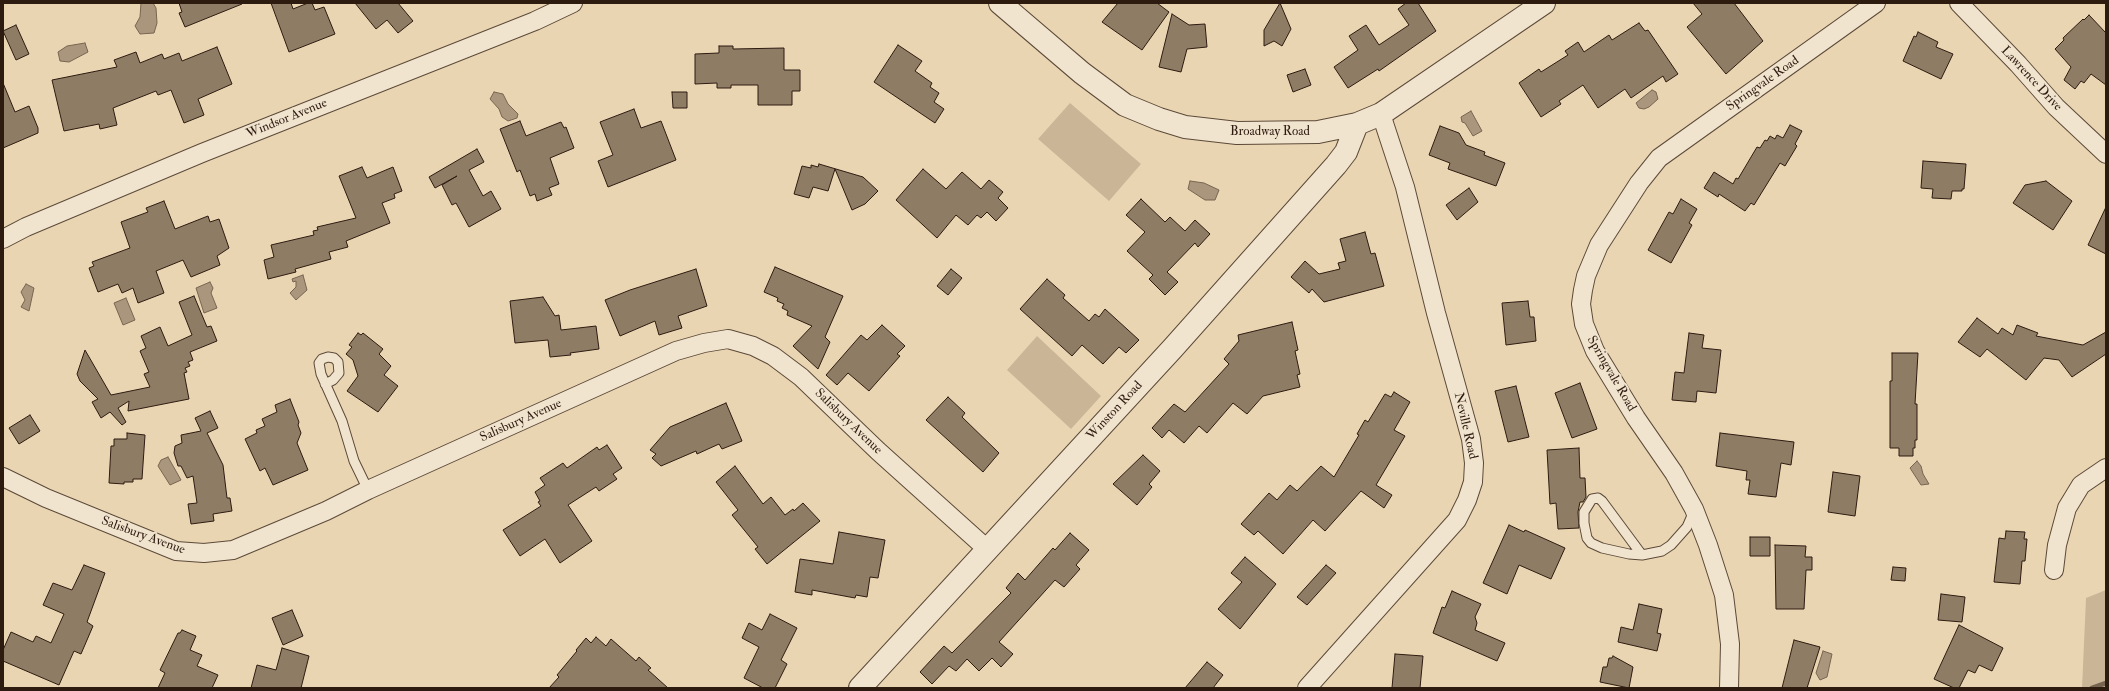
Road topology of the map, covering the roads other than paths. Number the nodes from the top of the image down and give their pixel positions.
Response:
1 (573, 3) edge
2 (1000, 3) edge
3 (1544, 3) edge
4 (1876, 3) edge
5 (1959, 3) edge
6 (1381, 114) junction
7 (1357, 124) junction
8 (2106, 154) edge
9 (3, 239) edge
10 (325, 384) dead end
11 (2106, 468) edge
12 (3, 477) edge
13 (368, 490) junction
14 (1694, 509) junction
15 (987, 549) junction
16 (1642, 556) junction
17 (2054, 570) dead end
18 (860, 688) edge
19 (1307, 688) edge
20 (1729, 688) edge

1 - 9 street, Windsor Avenue
2 - 7 street, Broadway Road
3 - 6 street, Broadway Road
4 - 14 street, Springvale Road
5 - 8 street, Lawrence Drive
6 - 7 street, Broadway Road
6 - 19 street, Neville Road
7 - 15 street, Winston Road
10 - 13 lane
11 - 17 street
12 - 13 street, Salisbury Avenue
13 - 15 street, Salisbury Avenue
14 - 16 lane
14 - 20 street, Springvale Road
15 - 18 street, Winston Road
16 - 16 lane

